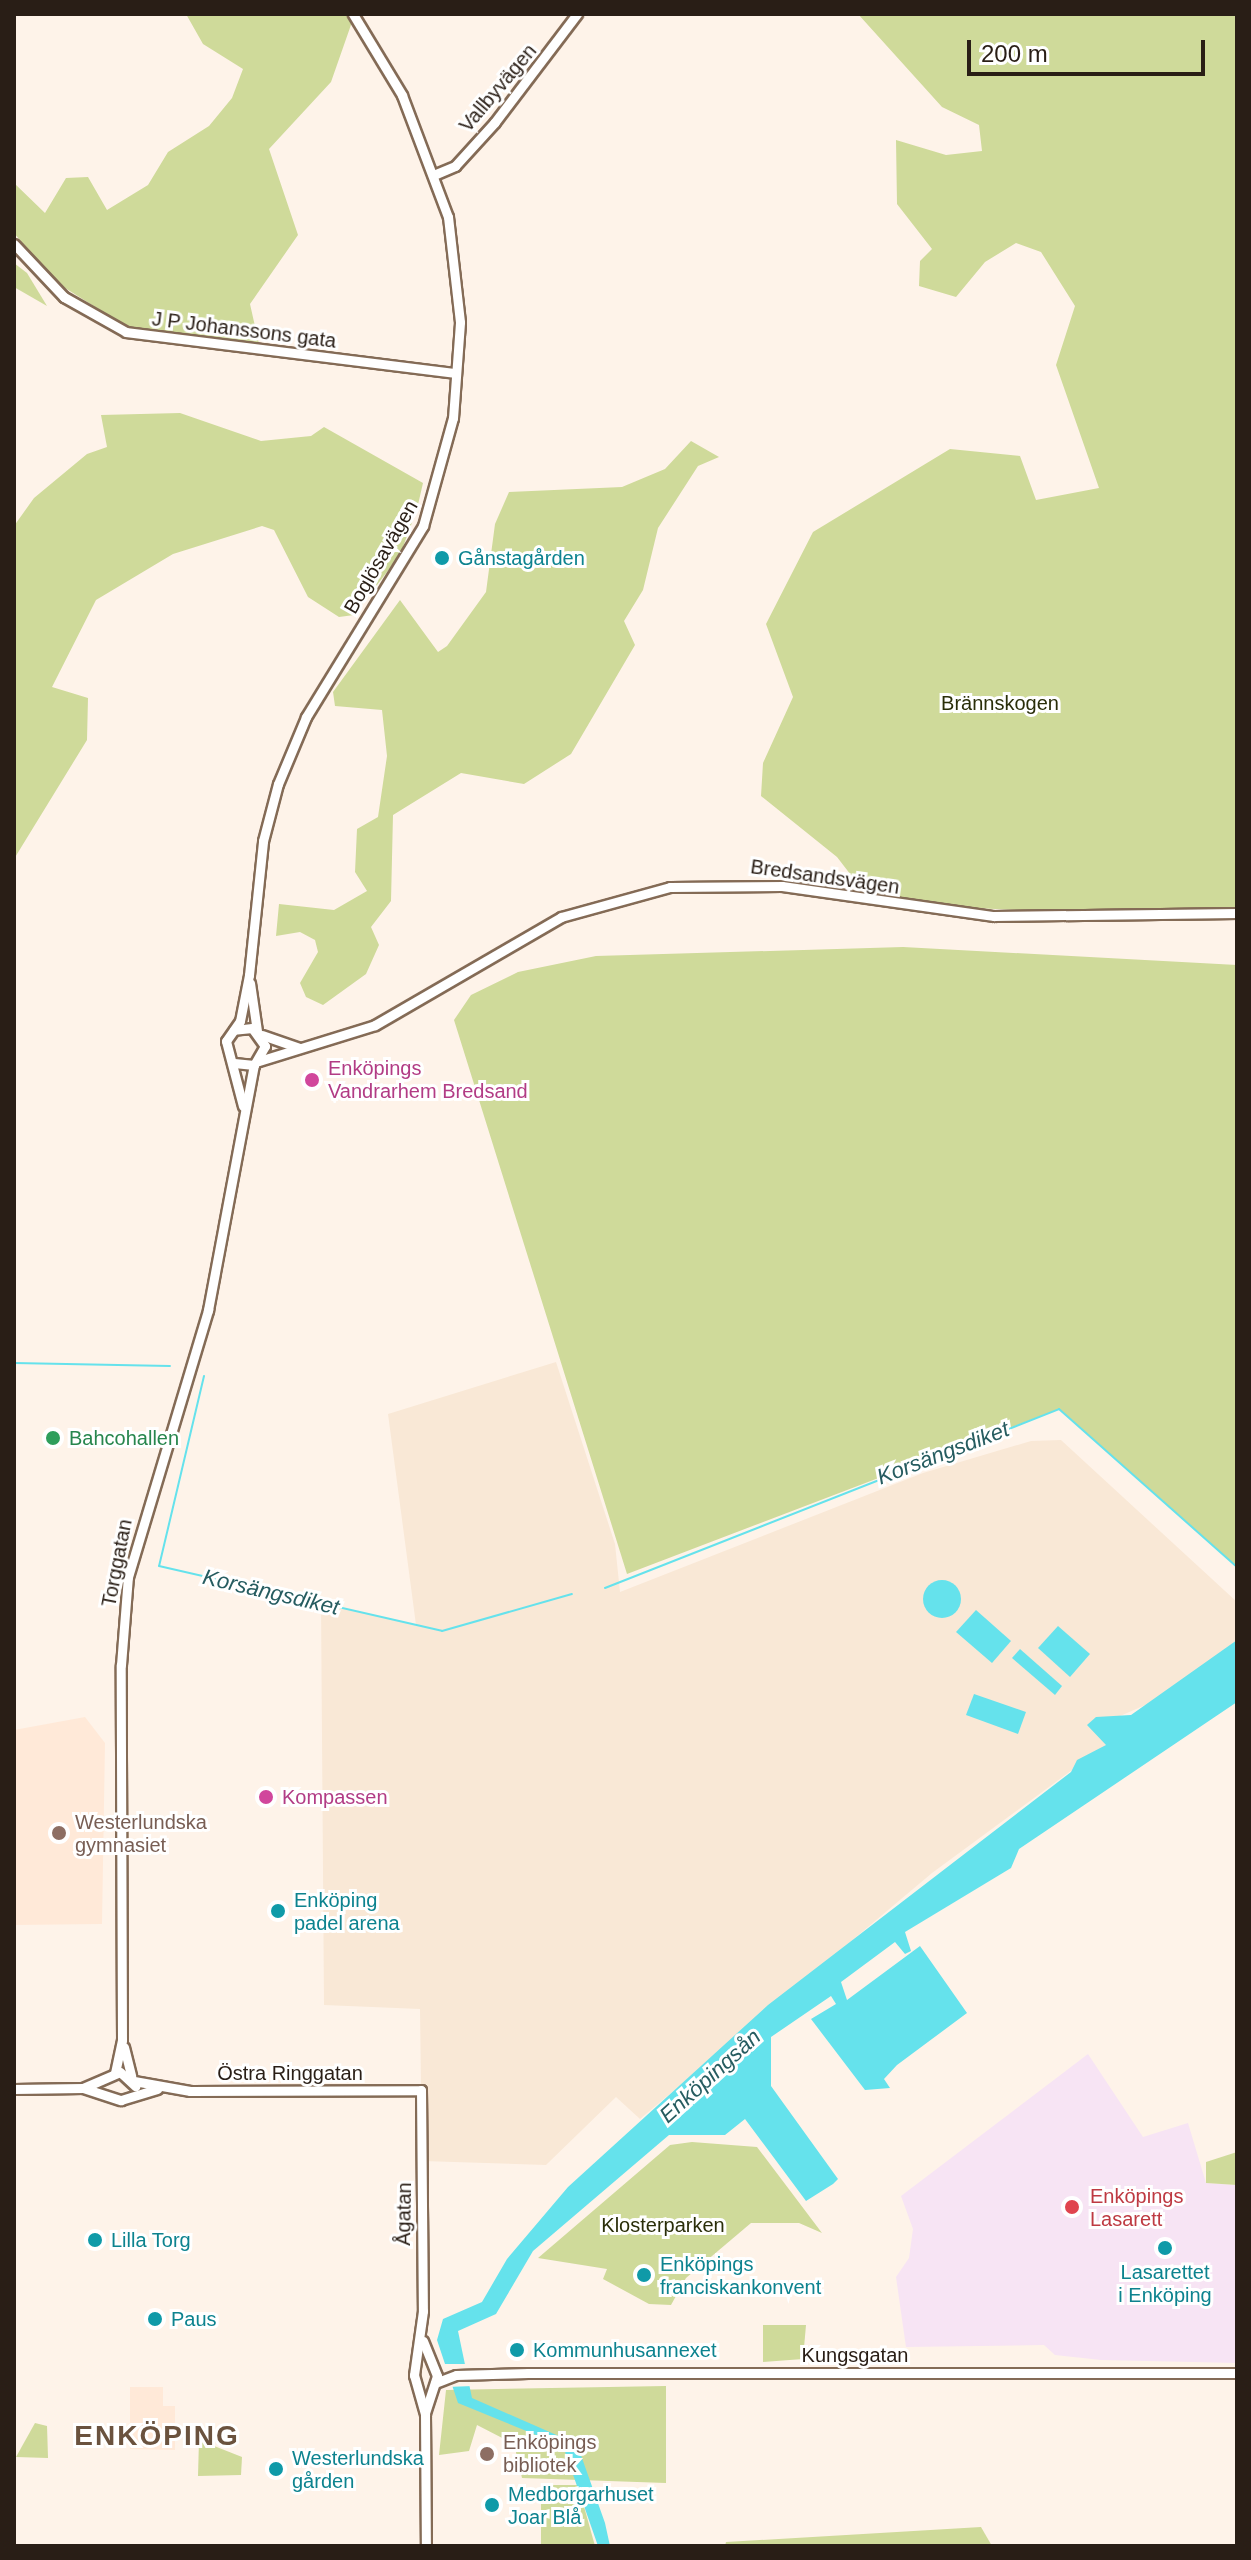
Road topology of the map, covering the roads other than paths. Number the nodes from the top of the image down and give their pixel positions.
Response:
1 (353, 14) edge
2 (577, 14) edge
3 (436, 174) junction
4 (14, 244) edge
5 (455, 373) junction
6 (1237, 913) edge
7 (249, 975) junction
8 (234, 1030) junction
9 (259, 1033) junction
10 (302, 1049) junction
11 (234, 1063) junction
12 (256, 1063) junction
13 (243, 1106) junction
14 (122, 2040) junction
15 (113, 2075) junction
16 (133, 2078) junction
17 (83, 2088) junction
18 (14, 2089) edge
19 (160, 2089) junction
20 (421, 2090) joint
21 (109, 2093) junction
22 (132, 2095) junction
23 (422, 2338) junction
24 (418, 2367) junction
25 (442, 2372) junction
26 (1237, 2373) edge
27 (418, 2385) junction
28 (433, 2385) junction
29 (425, 2414) junction
30 (426, 2546) edge

1 - 3 street, Boglösavägen
2 - 3 street, Vallbyvägen
3 - 5 street, Boglösavägen
4 - 5 street, J P Johanssons gata
5 - 7 street, Boglösavägen
6 - 10 street, Bredsandsvägen
7 - 8 street, Boglösavägen
7 - 9 street, Boglösavägen
8 - 9 street
8 - 11 street, Torggatan
9 - 10 street
9 - 12 street, Torggatan
10 - 12 street, Bredsandsvägen
11 - 12 street
11 - 13 street, Torggatan
12 - 13 street, Torggatan
13 - 14 street, Torggatan
14 - 15 street, Torggatan
14 - 16 street, Torggatan
15 - 16 street, Östra Ringgatan
15 - 17 street
15 - 21 street, Torggatan
16 - 19 street, Östra Ringgatan
16 - 22 street
17 - 18 street
17 - 21 street
19 - 20 street, Östra Ringgatan
19 - 22 street, Östra Ringgatan
20 - 23 street, Ågatan
21 - 22 street, Östra Ringgatan
23 - 24 street, Ågatan
23 - 25 street, Ågatan
24 - 25 street
24 - 27 street, Ågatan
25 - 26 street, Kungsgatan
25 - 28 street, Ågatan
27 - 28 street
27 - 29 street, Ågatan
28 - 29 street, Ågatan
29 - 30 street, Ågatan

